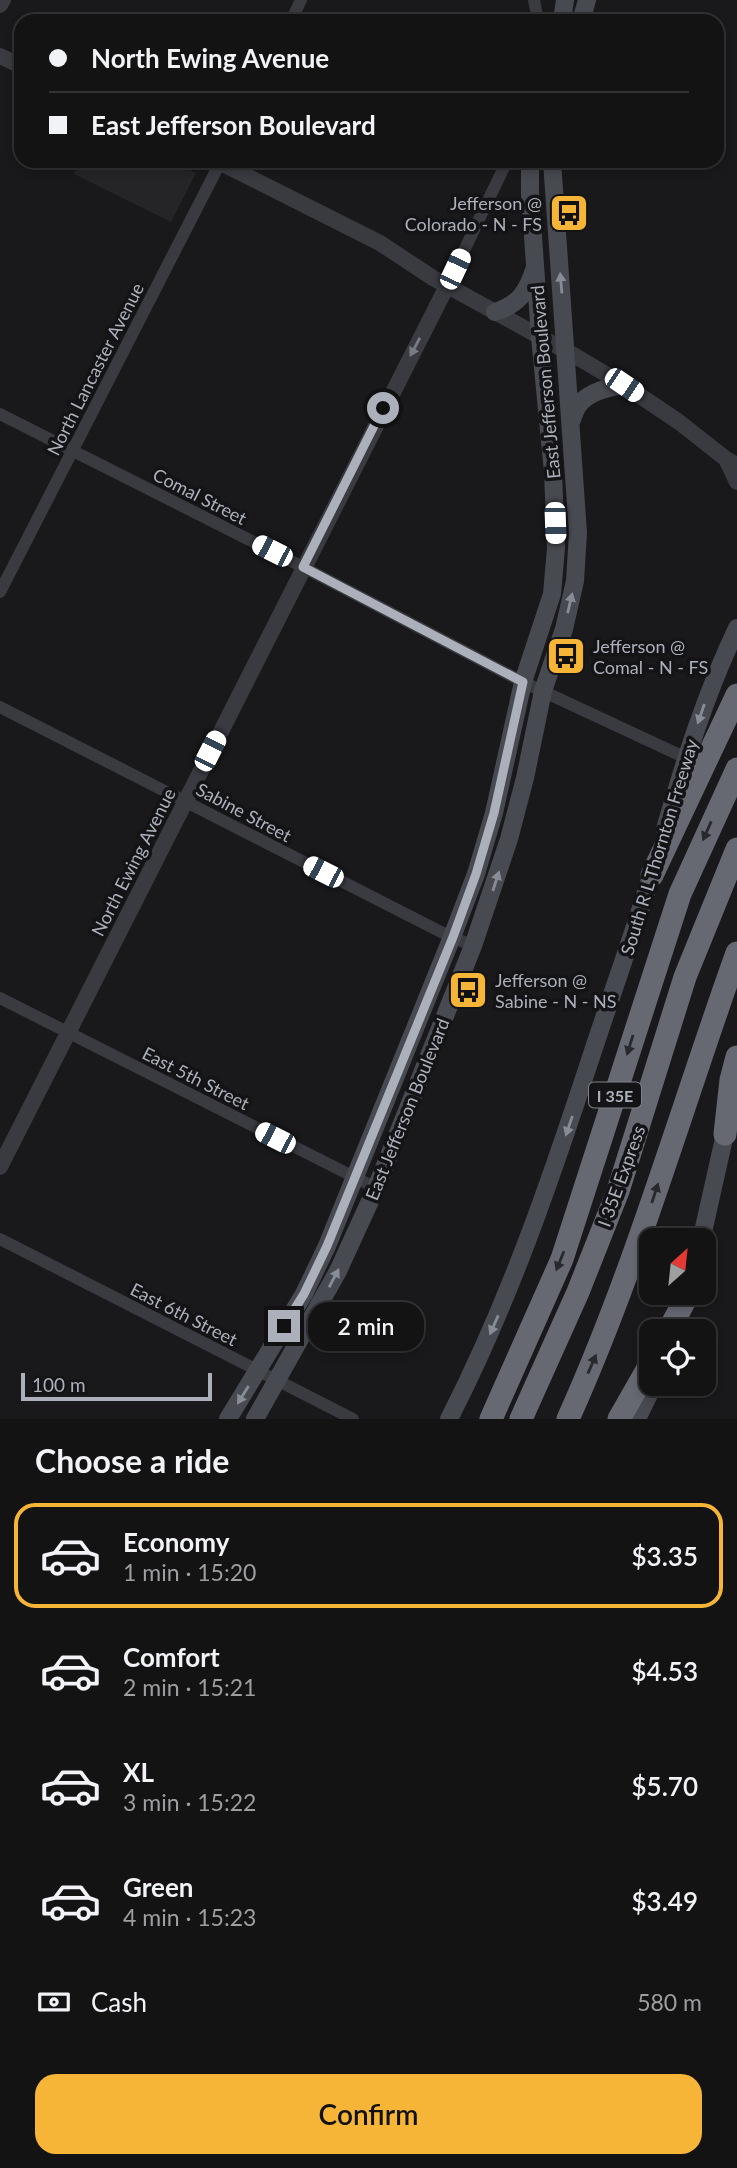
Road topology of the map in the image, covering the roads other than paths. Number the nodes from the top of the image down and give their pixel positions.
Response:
1 (3, 0) edge
2 (0, 5) edge
3 (215, 168) edge
4 (233, 168) edge
5 (504, 168) edge
6 (530, 168) edge
7 (553, 168) edge
8 (535, 266) junction
9 (447, 286) junction
10 (495, 312) junction
11 (540, 337) junction
12 (566, 351) junction
13 (624, 385) junction
14 (0, 414) edge
15 (571, 422) junction
16 (72, 451) junction
17 (732, 462) edge
18 (737, 482) edge
19 (303, 567) junction
20 (0, 592) edge
21 (737, 628) edge
22 (523, 682) junction
23 (543, 691) junction
24 (737, 695) edge
25 (0, 707) edge
26 (685, 758) junction
27 (737, 769) edge
28 (186, 801) junction
29 (737, 849) edge
30 (652, 875) junction
31 (453, 937) junction
32 (473, 946) junction
33 (737, 953) edge
34 (0, 998) edge
35 (69, 1033) junction
36 (737, 1057) edge
37 (737, 1110) edge
38 (725, 1134) junction
39 (0, 1167) edge
40 (356, 1178) junction
41 (376, 1188) junction
42 (704, 1228) edge
43 (0, 1239) edge
44 (258, 1371) junction
45 (275, 1380) junction
46 (639, 1384) edge
47 (648, 1396) edge
48 (228, 1419) edge
49 (255, 1419) edge
50 (353, 1419) edge
51 (449, 1419) edge
52 (491, 1419) edge
53 (521, 1419) edge
54 (568, 1419) edge
55 (619, 1419) edge
56 (637, 1419) edge

1 - 2 street
3 - 16 street, North Lancaster Avenue
4 - 9 street
5 - 9 street, North Ewing Avenue
6 - 8 main road, East Jefferson Boulevard
12 -> 7 main road, East Jefferson Boulevard
8 - 10 main road
8 - 11 main road, East Jefferson Boulevard
9 - 10 street
9 -> 19 street, North Ewing Avenue
10 - 11 street
11 - 12 street
11 - 22 main road, East Jefferson Boulevard
12 - 13 street
12 - 15 main road, East Jefferson Boulevard
13 - 15 main road
13 - 17 street
14 - 16 street, Comal Street
23 -> 15 main road, East Jefferson Boulevard
16 - 19 street, Comal Street
16 - 20 street, North Lancaster Avenue
17 - 18 street
19 - 22 street, Comal Street
19 - 28 street, North Ewing Avenue
21 -> 26 main road, South R L Thornton Freeway
22 - 23 street, Comal Street
22 - 31 main road, East Jefferson Boulevard
23 - 26 street, Comal Street
32 -> 23 main road, East Jefferson Boulevard
24 - 30 highway
25 - 28 street, Sabine Street
26 - 30 main road, South R L Thornton Freeway
27 -> 52 highway, South R L Thornton Freeway / I 35E
28 - 31 street, Sabine Street
28 - 35 street, North Ewing Avenue
29 - 53 highway, I 35E Express
30 -> 51 main road, South R L Thornton Freeway
31 - 32 street, Sabine Street
31 - 40 main road, East Jefferson Boulevard
32 - 41 main road, East Jefferson Boulevard
54 -> 33 highway
34 - 35 street, East 5th Street
35 - 39 street, North Ewing Avenue
35 - 40 street, East 5th Street
36 - 38 highway
37 - 38 main road
38 - 42 main road
40 - 41 street, East 5th Street
40 - 44 main road, East Jefferson Boulevard
45 -> 41 main road, East Jefferson Boulevard
43 - 44 street, East 6th Street
44 - 45 street, East 6th Street
44 -> 48 main road, East Jefferson Boulevard
45 - 49 main road, East Jefferson Boulevard
45 - 50 street, East 6th Street
46 - 55 highway
47 - 56 main road

